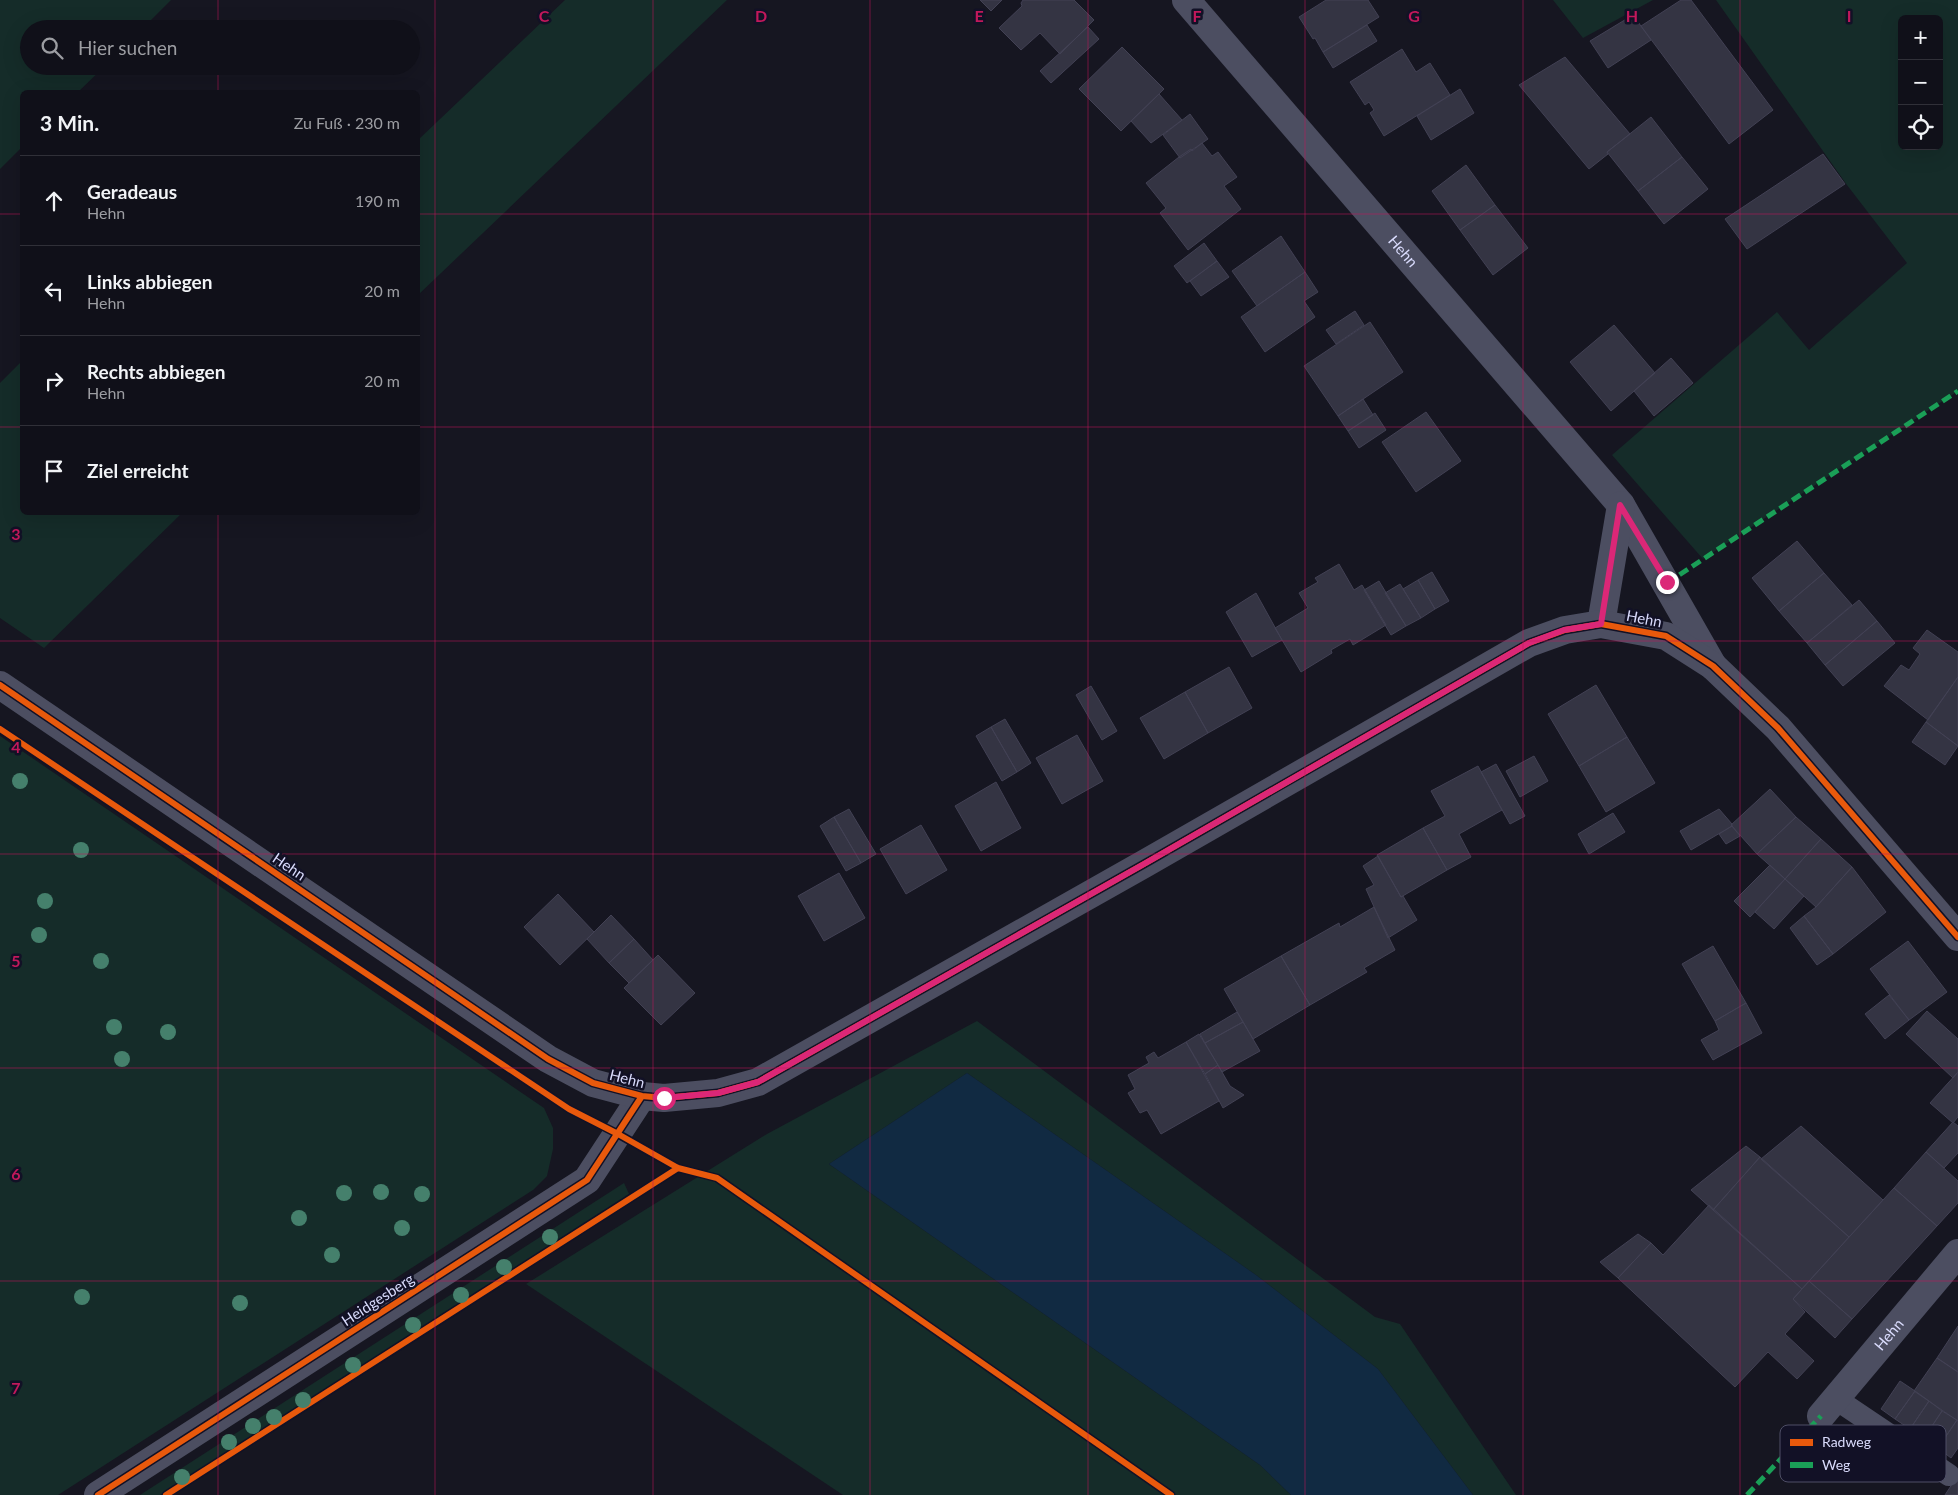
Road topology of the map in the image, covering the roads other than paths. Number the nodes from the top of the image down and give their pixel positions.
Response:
1 (1186, 0) edge
2 (1620, 505) junction
3 (1601, 624) junction
4 (1713, 666) junction
5 (0, 685) edge
6 (1958, 937) edge
7 (642, 1096) junction
8 (1958, 1253) edge
9 (1828, 1408) joint
10 (1858, 1425) edge
11 (98, 1495) edge

1 - 2 street, Hehn
2 - 3 street
2 - 4 street, Hehn
3 - 4 street, Hehn
3 - 7 street, Hehn
4 - 6 street, Hehn
5 - 7 street, Hehn
7 - 11 street, Heidgesberg
8 - 9 street, Hehn
9 - 10 lane

